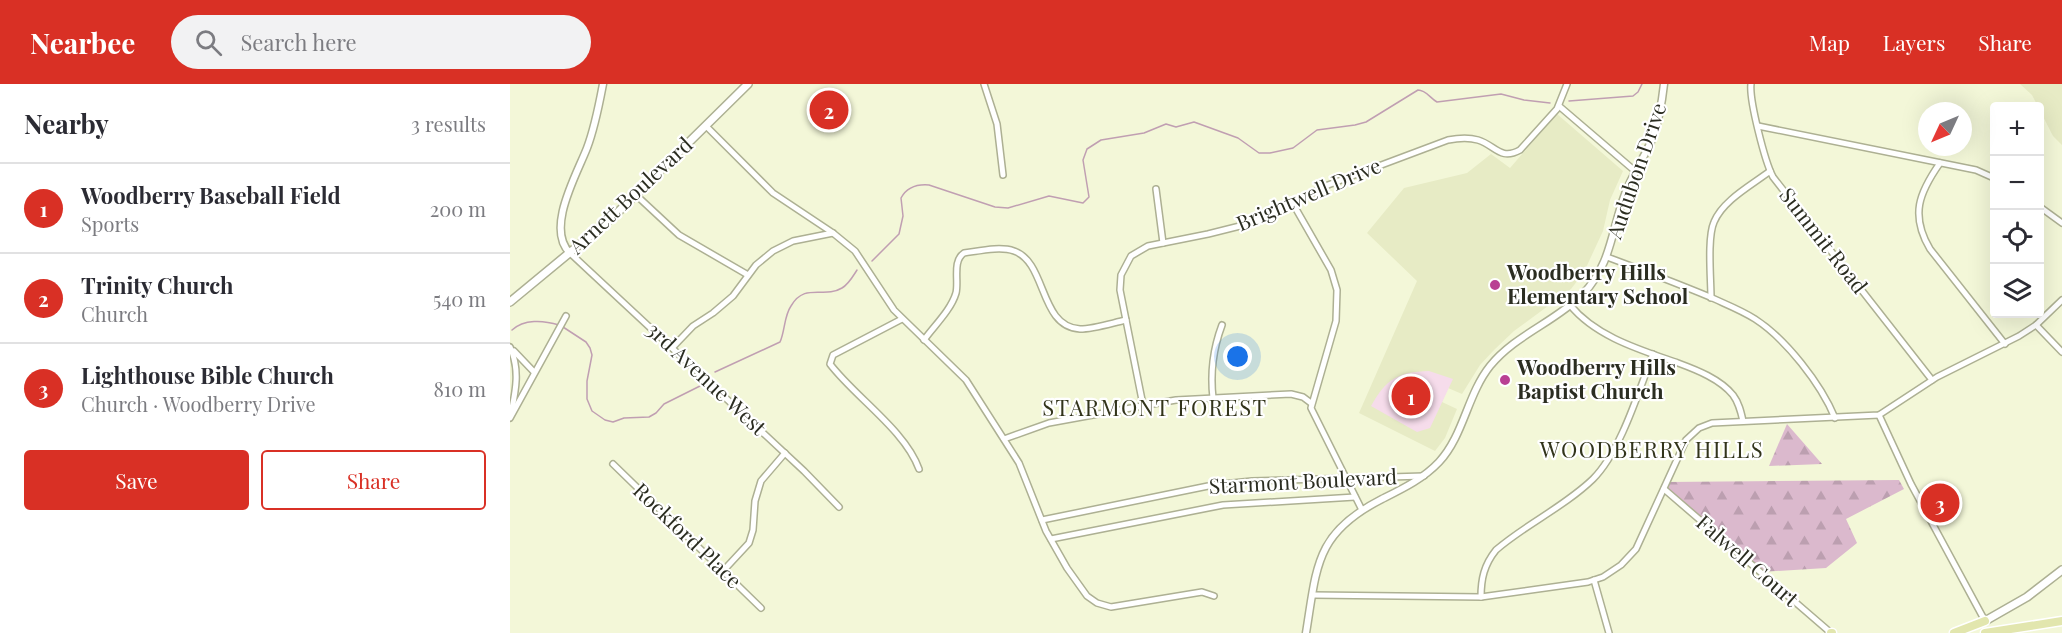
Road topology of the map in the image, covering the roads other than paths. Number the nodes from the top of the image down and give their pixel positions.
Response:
1 (603, 84) edge
2 (748, 84) edge
3 (984, 84) edge
4 (1567, 84) edge
5 (1665, 84) edge
6 (1751, 84) edge
7 (1559, 106) junction
8 (706, 126) junction
9 (1758, 126) junction
10 (1940, 163) junction
11 (1635, 171) junction
12 (1770, 171) junction
13 (1003, 175) dead end
14 (1990, 176) edge
15 (1156, 189) dead end
16 (636, 195) junction
17 (1292, 202) junction
18 (2044, 210) edge
19 (2062, 224) edge
20 (833, 233) junction
21 (1163, 243) junction
22 (570, 253) junction
23 (1607, 256) junction
24 (748, 275) junction
25 (1711, 298) junction
26 (2062, 300) edge
27 (510, 302) edge
28 (1570, 305) junction
29 (565, 317) dead end
30 (902, 319) junction
31 (1126, 320) junction
32 (1222, 325) dead end
33 (2036, 325) junction
34 (924, 340) junction
35 (2005, 344) junction
36 (510, 347) edge
37 (672, 348) junction
38 (2062, 352) edge
39 (1653, 354) junction
40 (534, 372) junction
41 (1932, 380) junction
42 (1213, 398) junction
43 (1311, 403) junction
44 (1143, 405) junction
45 (1879, 415) junction
46 (510, 417) edge
47 (1835, 418) junction
48 (1743, 421) junction
49 (1004, 439) junction
50 (785, 453) junction
51 (614, 464) dead end
52 (919, 469) dead end
53 (1424, 476) junction
54 (1346, 480) junction
55 (1664, 489) junction
56 (1355, 497) junction
57 (839, 507) dead end
58 (1362, 510) junction
59 (1042, 520) junction
60 (1051, 539) junction
61 (2062, 570) edge
62 (723, 571) junction
63 (1594, 580) junction
64 (1313, 595) junction
65 (1214, 596) dead end
66 (1481, 597) junction
67 (761, 608) dead end
68 (1985, 621) junction
69 (2062, 621) edge
70 (1306, 633) edge
71 (1609, 633) edge
72 (1831, 633) edge
73 (1954, 633) edge
74 (1984, 633) edge

1 - 22 street
2 - 8 main road, Arnett Boulevard
3 - 13 street
4 - 7 street, Brightwell Drive
5 - 11 street, Audubon Drive
6 - 9 street, Summit Road
7 - 11 street
7 - 17 street, Brightwell Drive
8 - 16 main road, Arnett Boulevard
8 - 20 street
9 - 10 street
9 - 12 street, Summit Road
10 - 14 street
10 - 35 street
11 - 23 street, Audubon Drive
12 - 25 street
12 - 41 street, Summit Road
15 - 21 street
16 - 22 main road, Arnett Boulevard
16 - 24 street
17 - 21 street, Brightwell Drive
17 - 43 street
18 - 19 street
20 - 24 street
20 - 30 street
21 - 31 street, Brightwell Drive
22 - 27 main road, Arnett Boulevard
22 - 37 street, 3rd Avenue West
23 - 25 street
23 - 28 street, Audubon Drive
24 - 37 street
25 - 47 street
26 - 33 street
28 - 39 street
28 - 53 street, Audubon Drive
29 - 40 street
30 - 34 street
30 - 52 street
31 - 34 street
31 - 44 street, Brightwell Drive
32 - 42 street
33 - 35 street
33 - 38 street
34 - 49 street
35 - 41 street
36 - 40 street
36 - 46 street
37 - 50 street, 3rd Avenue West
39 - 48 street
39 - 66 street
40 - 46 street
41 - 45 street
42 - 43 street
42 - 44 street
43 - 54 street
44 - 49 street
45 - 47 street
45 - 68 street
47 - 48 street
48 - 55 street
49 - 59 street
50 - 57 street, 3rd Avenue West
50 - 62 street
51 - 62 street, Rockford Place
53 - 54 street, Starmont Boulevard
53 - 58 street, Audubon Drive
54 - 56 street
54 - 59 street, Starmont Boulevard
55 - 63 street
55 - 72 street, Falwell Court
56 - 58 street
56 - 60 street, Starmont Boulevard
58 - 64 street, Audubon Drive
59 - 60 street
60 - 65 street
61 - 68 main road
62 - 67 street, Rockford Place
63 - 66 street
63 - 71 street
64 - 66 street
64 - 70 street, Audubon Drive
68 - 73 main road
69 - 74 main road

